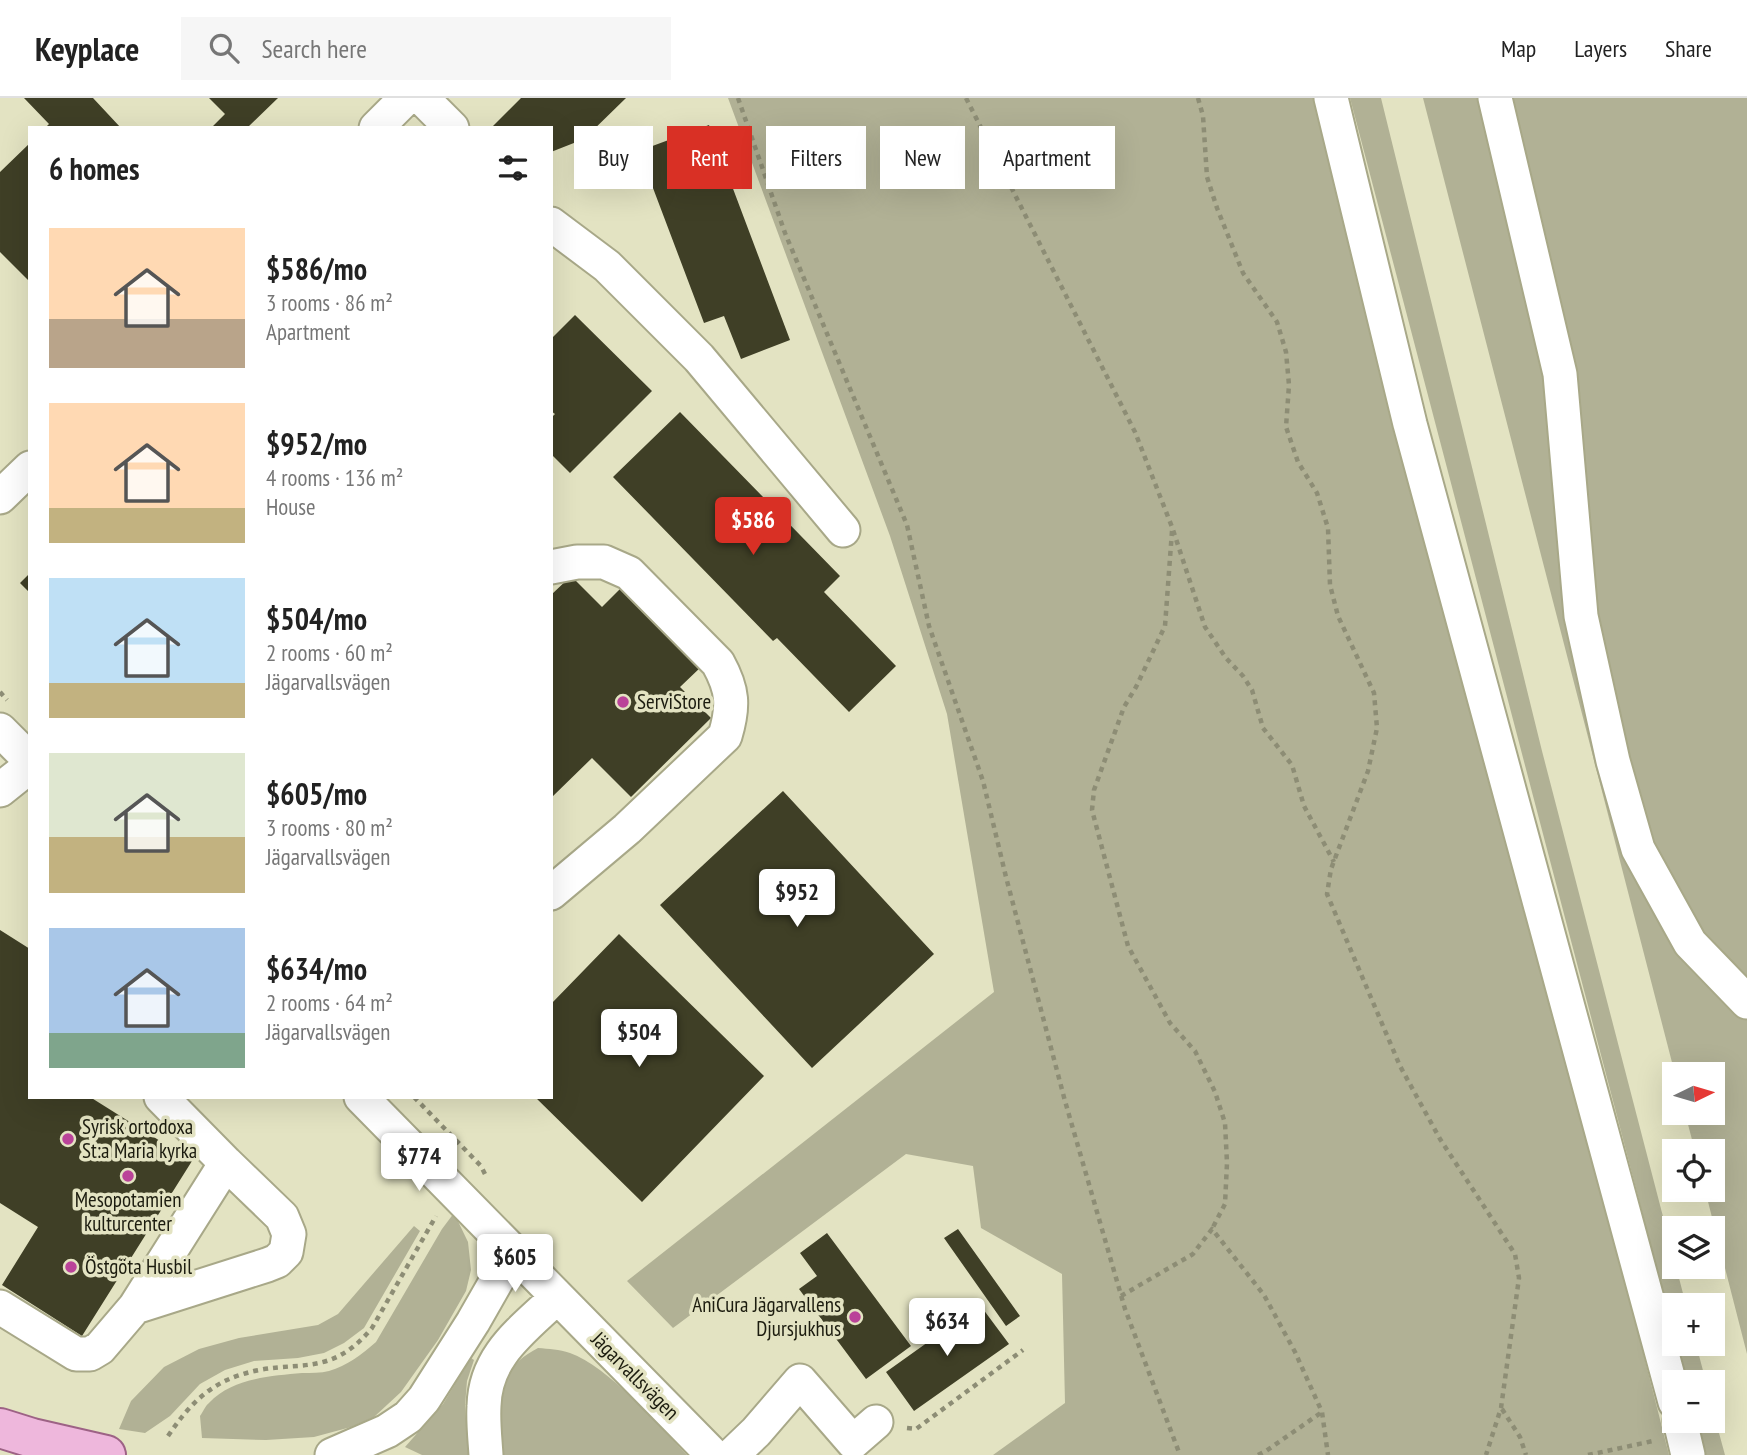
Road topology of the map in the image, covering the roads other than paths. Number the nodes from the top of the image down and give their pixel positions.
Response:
1 (406, 98) edge
2 (422, 98) edge
3 (1331, 98) edge
4 (1495, 98) edge
5 (378, 126) edge
6 (450, 126) edge
7 (553, 226) edge
8 (28, 470) edge
9 (0, 497) edge
10 (843, 530) dead end
11 (553, 567) edge
12 (0, 730) edge
13 (28, 761) edge
14 (28, 765) edge
15 (0, 790) edge
16 (553, 891) edge
17 (1747, 1002) edge
18 (163, 1099) edge
19 (363, 1099) edge
20 (226, 1163) junction
21 (513, 1252) junction
22 (557, 1297) junction
23 (0, 1307) edge
24 (135, 1307) junction
25 (1666, 1370) edge
26 (876, 1423) road end
27 (0, 1428) edge
28 (106, 1455) edge
29 (332, 1455) edge
30 (486, 1455) edge
31 (713, 1455) edge
32 (732, 1455) edge

1 - 5 street
2 - 6 street
3 - 25 street
4 - 17 street
7 - 10 street
8 - 9 street
11 - 16 street
12 - 13 street
14 - 15 street
18 - 20 street
19 - 21 street, Jägarvallsvägen
20 - 24 street
20 - 24 street
21 - 22 street, Jägarvallsvägen
21 - 29 street
22 - 30 street
22 - 31 street, Jägarvallsvägen
23 - 24 street
26 - 32 street
27 - 28 main road

